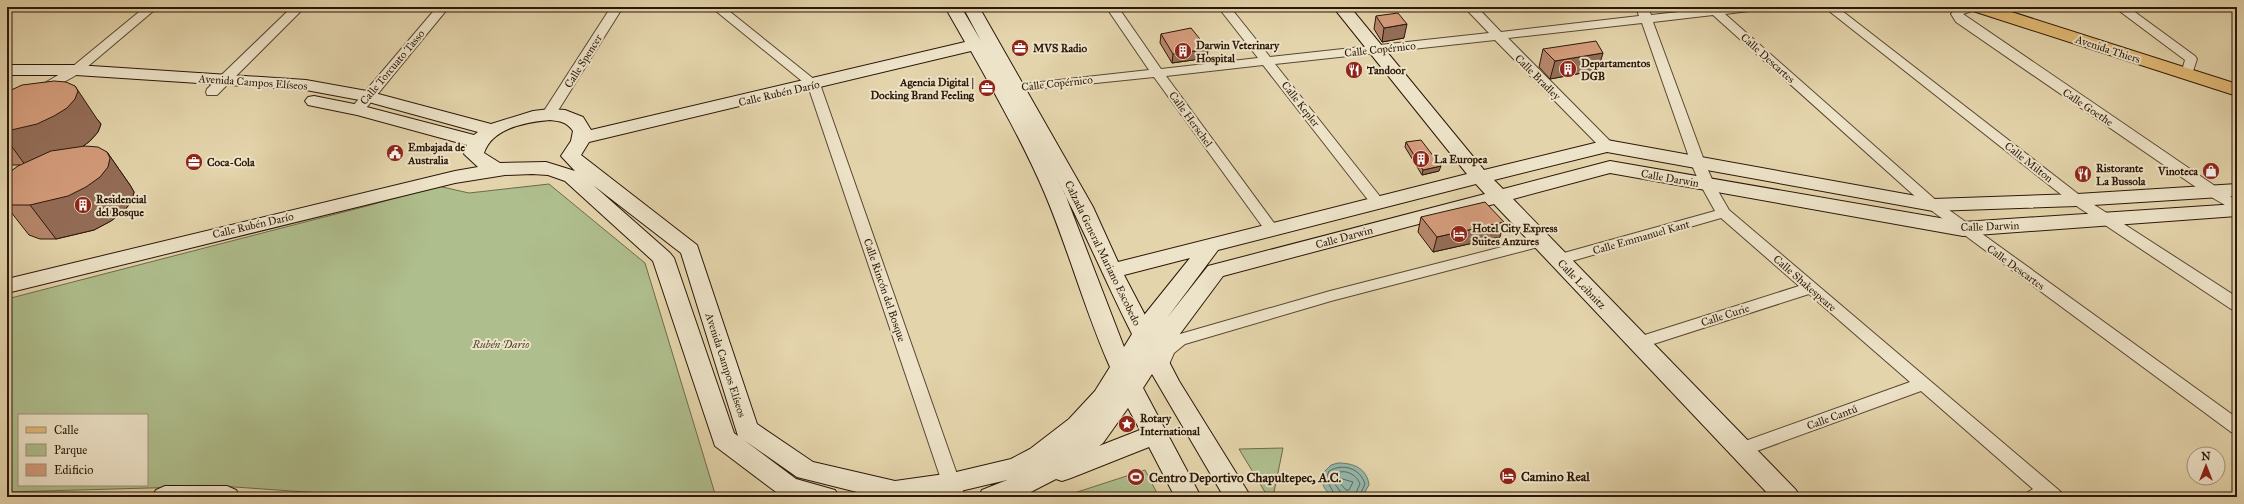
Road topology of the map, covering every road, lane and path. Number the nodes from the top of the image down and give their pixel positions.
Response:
1 (152, 7) edge
2 (299, 7) edge
3 (443, 7) edge
4 (617, 7) edge
5 (717, 7) edge
6 (953, 7) edge
7 (971, 7) edge
8 (1112, 7) edge
9 (1224, 7) edge
10 (1341, 7) edge
11 (1470, 7) edge
12 (1642, 7) edge
13 (1757, 7) edge
14 (1830, 7) edge
15 (1974, 7) edge
16 (1979, 7) edge
17 (2120, 7) edge
18 (1716, 12) junction
19 (1647, 20) junction
20 (1498, 36) junction
21 (975, 45) junction
22 (1375, 50) junction
23 (1267, 62) junction
24 (7, 70) edge
25 (76, 70) junction
26 (1157, 73) junction
27 (2187, 74) junction
28 (7, 81) edge
29 (58, 81) junction
30 (814, 84) junction
31 (218, 86) junction
32 (1009, 89) junction
33 (2237, 90) edge
34 (362, 103) junction
35 (7, 110) edge
36 (549, 114) junction
37 (493, 130) junction
38 (580, 141) junction
39 (1607, 146) junction
40 (476, 148) junction
41 (1698, 163) junction
42 (509, 170) junction
43 (1479, 176) junction
44 (1706, 184) junction
45 (2237, 190) edge
46 (2210, 191) junction
47 (1498, 197) junction
48 (2077, 200) junction
49 (1377, 202) junction
50 (1933, 205) junction
51 (2237, 208) edge
52 (1724, 213) junction
53 (2108, 220) junction
54 (1963, 229) junction
55 (1272, 230) junction
56 (1541, 242) junction
57 (1210, 246) junction
58 (1558, 260) junction
59 (1111, 271) junction
60 (7, 273) edge
61 (7, 286) edge
62 (702, 287) junction
63 (1811, 288) junction
64 (675, 296) junction
65 (2237, 305) edge
66 (1638, 343) junction
67 (1152, 351) junction
68 (1126, 378) junction
69 (1923, 384) junction
70 (2237, 427) edge
71 (747, 430) junction
72 (1154, 435) junction
73 (724, 439) junction
74 (1740, 450) junction
75 (954, 490) edge
76 (997, 495) edge
77 (2045, 495) edge
78 (165, 497) edge
79 (227, 497) edge
80 (826, 497) edge
81 (1188, 497) edge
82 (1238, 497) edge
83 (1787, 497) edge

1 - 25 street
2 - 31 street
3 - 34 street, Calle Torcuato Tasso
4 - 36 street, Calle Spencer
5 - 30 street
6 - 21 street, Calzada General Mariano Escobedo
7 - 32 street, Calzada General Mariano Escobedo
8 - 26 street, Calle Herschel
9 - 23 street, Calle Kepler
10 - 22 street, Calle Leibnitz
11 - 20 street, Calle Bradley
12 - 19 street, Calle Shakespeare
13 - 18 street, Calle Copérnico
14 - 48 street, Calle Milton
15 - 46 street, Calle Goethe
16 - 27 main road, Avenida Thiers
17 - 27 street
18 - 19 street, Calle Copérnico
18 - 50 street, Calle Descartes
19 - 20 street, Calle Copérnico
19 - 41 street, Calle Shakespeare
20 - 22 street, Calle Copérnico
20 - 39 street, Calle Bradley
21 - 30 street, Calle Rubén Darío
21 - 32 street, Calzada General Mariano Escobedo
22 - 23 street, Calle Copérnico
22 - 43 street, Calle Leibnitz
23 - 26 street, Calle Copérnico
23 - 49 street, Calle Kepler
24 - 25 street, Avenida Campos Elíseos
25 - 29 street
25 - 31 street, Avenida Campos Elíseos
26 - 32 street, Calle Copérnico
26 - 55 street, Calle Herschel
27 - 33 main road, Avenida Thiers
28 - 29 street, Avenida Campos Elíseos
29 - 31 street, Avenida Campos Elíseos
29 - 35 street
30 - 38 street, Calle Rubén Darío
30 - 75 street, Calle Rincón del Bosque
31 - 34 street, Avenida Campos Elíseos
32 - 59 street, Calzada General Mariano Escobedo
32 - 68 street, Calzada General Mariano Escobedo
34 - 37 street, Avenida Campos Elíseos
34 - 40 street, Avenida Campos Elíseos
36 - 37 street
36 - 38 street
37 - 40 street
38 - 42 street, Calle Rubén Darío
38 - 62 street, Avenida Campos Elíseos
39 - 41 street, Calle Darwin
39 - 43 street, Calle Darwin
40 - 42 street, Avenida Campos Elíseos
40 - 60 street, Calle Rubén Darío
41 - 44 street, Calle Shakespeare
41 - 50 street, Calle Darwin
42 - 61 street, Calle Rubén Darío
42 - 64 street, Avenida Campos Elíseos
43 - 47 street, Calle Leibnitz
43 - 49 street, Calle Darwin
44 - 47 street, Calle Darwin
44 - 52 street, Calle Shakespeare
44 - 54 street, Calle Darwin
45 - 46 street, Calle Darwin
46 - 48 street, Calle Darwin
46 - 51 street, Calle Goethe
47 - 56 street, Calle Leibnitz
47 - 67 street, Calle Darwin
48 - 50 street, Calle Darwin
48 - 53 street, Calle Milton
49 - 55 street, Calle Darwin
50 - 54 street, Calle Descartes
51 - 53 street, Calle Darwin
52 - 58 street, Calle Emmanuel Kant
52 - 63 street, Calle Shakespeare
53 - 54 street, Calle Darwin
53 - 65 street, Calle Milton
54 - 70 street, Calle Descartes
55 - 57 street, Calle Darwin
56 - 58 street, Calle Leibnitz
56 - 67 street
57 - 59 street, Calle Darwin
57 - 67 street
58 - 66 street, Calle Leibnitz
59 - 67 street, Calzada General Mariano Escobedo
62 - 64 street
62 - 71 street, Avenida Campos Elíseos
63 - 66 street, Calle Curie
63 - 69 street, Calle Shakespeare
64 - 73 street, Avenida Campos Elíseos
66 - 74 street, Calle Leibnitz
67 - 68 street, Avenida Campos Elíseos
67 - 82 street, Calzada General Mariano Escobedo
68 - 72 street, Calzada General Mariano Escobedo
68 - 75 street, Avenida Campos Elíseos
68 - 76 street, Avenida Campos Elíseos
69 - 74 street, Calle Cantú
69 - 77 street, Calle Shakespeare
71 - 73 street
71 - 75 street, Avenida Campos Elíseos
72 - 76 street
72 - 81 street, Calzada General Mariano Escobedo
73 - 80 street
74 - 83 street, Calle Leibnitz
78 - 79 street

